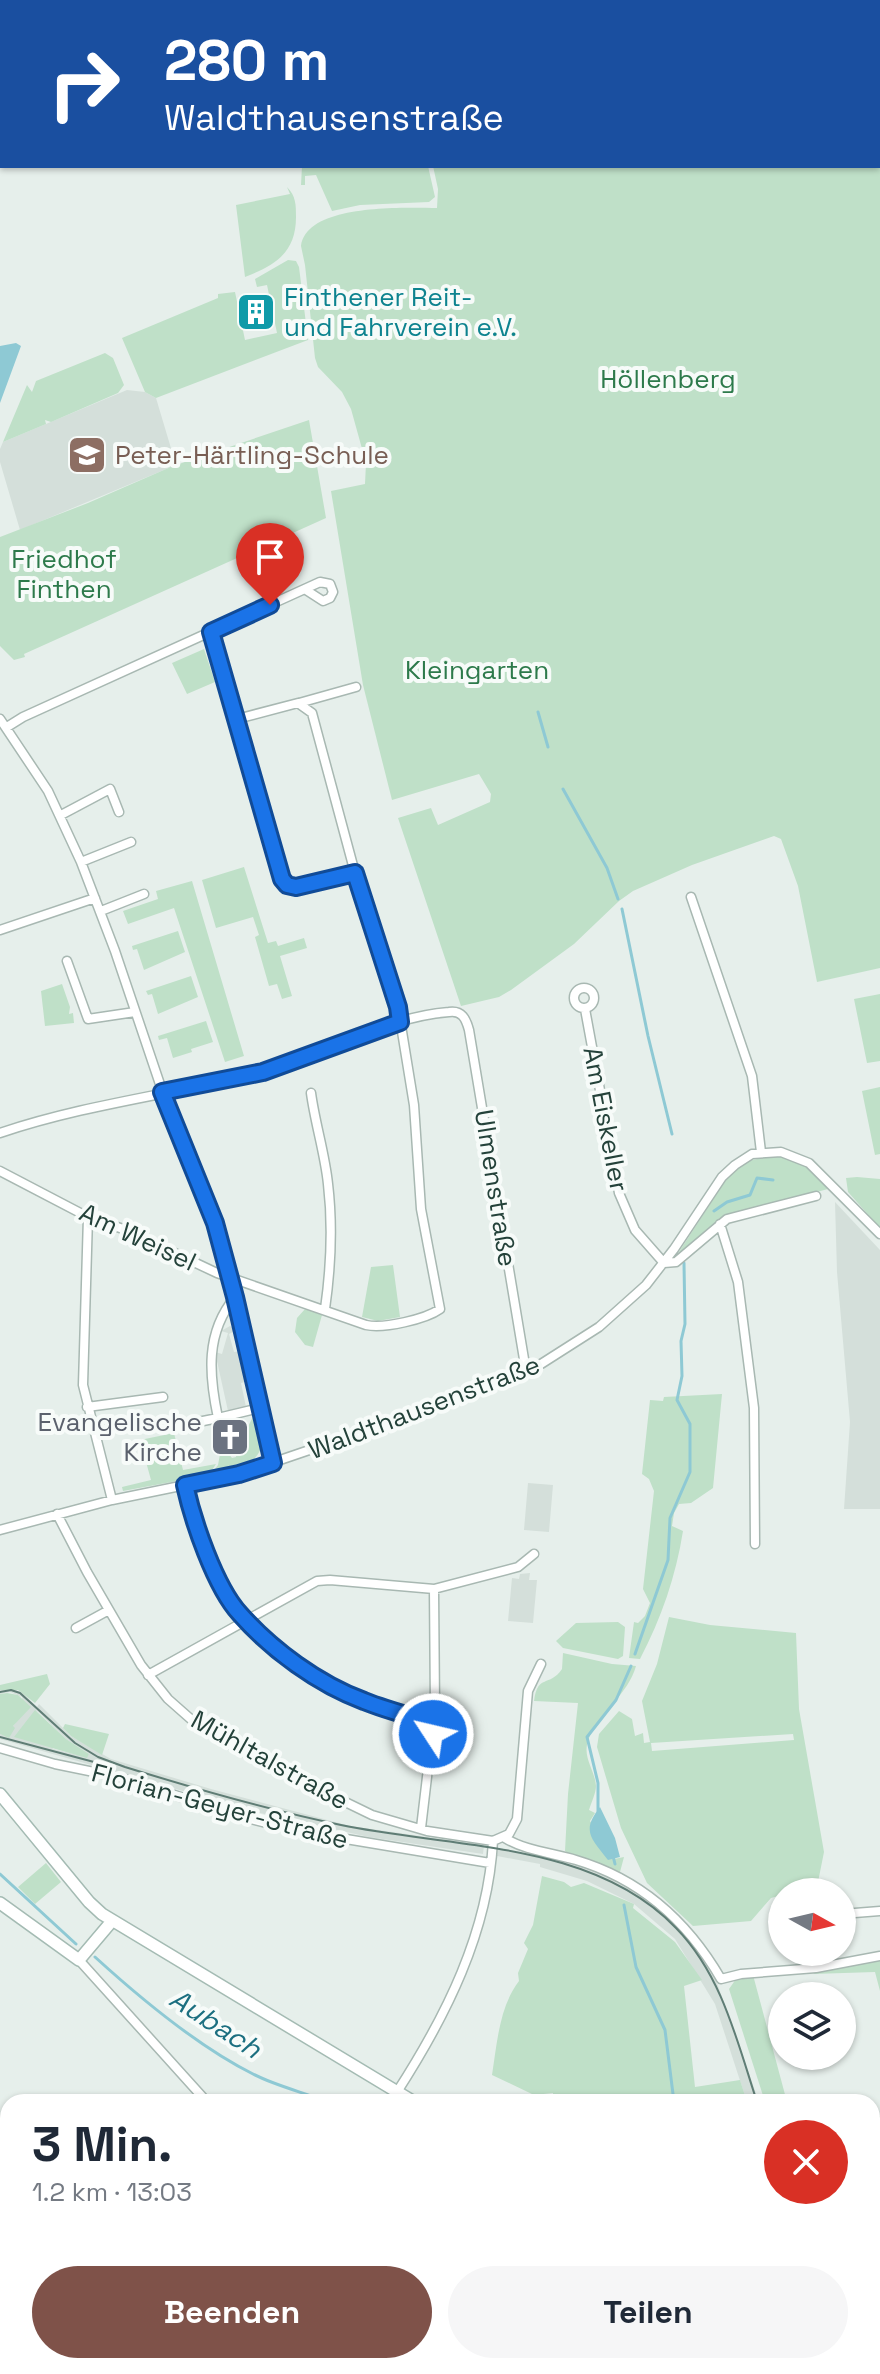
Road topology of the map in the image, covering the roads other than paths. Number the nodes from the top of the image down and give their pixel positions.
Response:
1 (306, 590) dead end
2 (211, 632) junction
3 (356, 687) dead end
4 (298, 703) junction
5 (237, 719) junction
6 (4, 723) edge
7 (119, 812) dead end
8 (61, 815) junction
9 (131, 842) dead end
10 (81, 862) junction
11 (355, 873) junction
12 (144, 894) dead end
13 (691, 897) dead end
14 (95, 898) junction
15 (101, 911) junction
16 (0, 930) edge
17 (67, 961) dead end
18 (585, 1009) dead end
19 (135, 1012) junction
20 (400, 1022) junction
21 (162, 1092) junction
22 (311, 1093) dead end
23 (0, 1133) edge
24 (761, 1152) junction
25 (0, 1171) edge
26 (816, 1196) dead end
27 (88, 1217) junction
28 (720, 1224) junction
29 (880, 1234) edge
30 (664, 1263) junction
31 (230, 1278) junction
32 (235, 1297) junction
33 (325, 1309) junction
34 (526, 1371) junction
35 (163, 1397) dead end
36 (87, 1407) junction
37 (260, 1408) junction
38 (218, 1418) junction
39 (173, 1427) dead end
40 (273, 1463) junction
41 (185, 1485) junction
42 (112, 1500) junction
43 (57, 1514) junction
44 (0, 1530) edge
45 (755, 1544) dead end
46 (534, 1554) dead end
47 (434, 1589) junction
48 (109, 1610) junction
49 (247, 1619) junction
50 (76, 1628) dead end
51 (541, 1664) dead end
52 (148, 1675) junction
53 (434, 1723) junction
54 (0, 1748) edge
55 (1, 1797) edge
56 (421, 1828) junction
57 (505, 1838) junction
58 (493, 1841) junction
59 (490, 1863) junction
60 (0, 1903) edge
61 (880, 1911) edge
62 (856, 1913) edge
63 (107, 1918) junction
64 (880, 1956) edge
65 (79, 1960) junction
66 (397, 2092) junction
67 (200, 2094) edge
68 (400, 2094) edge

1 - 2 street
2 - 5 street
2 - 6 street
3 - 4 street
4 - 5 street
4 - 11 street
5 - 11 street
6 - 8 street
7 - 8 street
8 - 10 street
9 - 10 street
10 - 14 street
11 - 20 street
12 - 15 street
13 - 24 street
14 - 15 street
14 - 16 street
15 - 19 street
17 - 19 street
18 - 30 street, Am Eiskeller
19 - 21 street
20 - 21 street
20 - 33 street, Am Weisel
20 - 34 street, Ulmenstraße
21 - 23 street
21 - 31 street
22 - 33 street
24 - 29 street
24 - 30 street, Waldthausenstraße
25 - 27 street, Am Weisel
26 - 28 street
27 - 31 street, Am Weisel
27 - 36 street
28 - 30 street
28 - 45 street
30 - 34 street, Waldthausenstraße
31 - 32 street
31 - 33 street, Am Weisel
32 - 37 street
32 - 38 street
34 - 40 street, Waldthausenstraße
35 - 36 street
36 - 42 street
37 - 38 street
37 - 40 street
38 - 39 street
40 - 41 street, Waldthausenstraße
41 - 42 street, Waldthausenstraße
41 - 49 street
42 - 43 street, Waldthausenstraße
43 - 44 street, Waldthausenstraße
43 - 48 street, Mühltalstraße
46 - 47 street
47 - 49 street
47 - 53 street
48 - 50 street
48 - 52 street, Mühltalstraße
49 - 52 street
49 - 53 street
51 - 57 street
52 - 56 street, Mühltalstraße
53 - 56 street
54 - 59 street, Florian-Geyer-Straße
55 - 63 main road
56 - 58 street, Mühltalstraße
57 - 58 street
57 - 64 street
58 - 59 street
59 - 66 street
60 - 65 main road
61 - 62 street
63 - 65 main road
63 - 66 main road
65 - 67 street
66 - 68 main road

